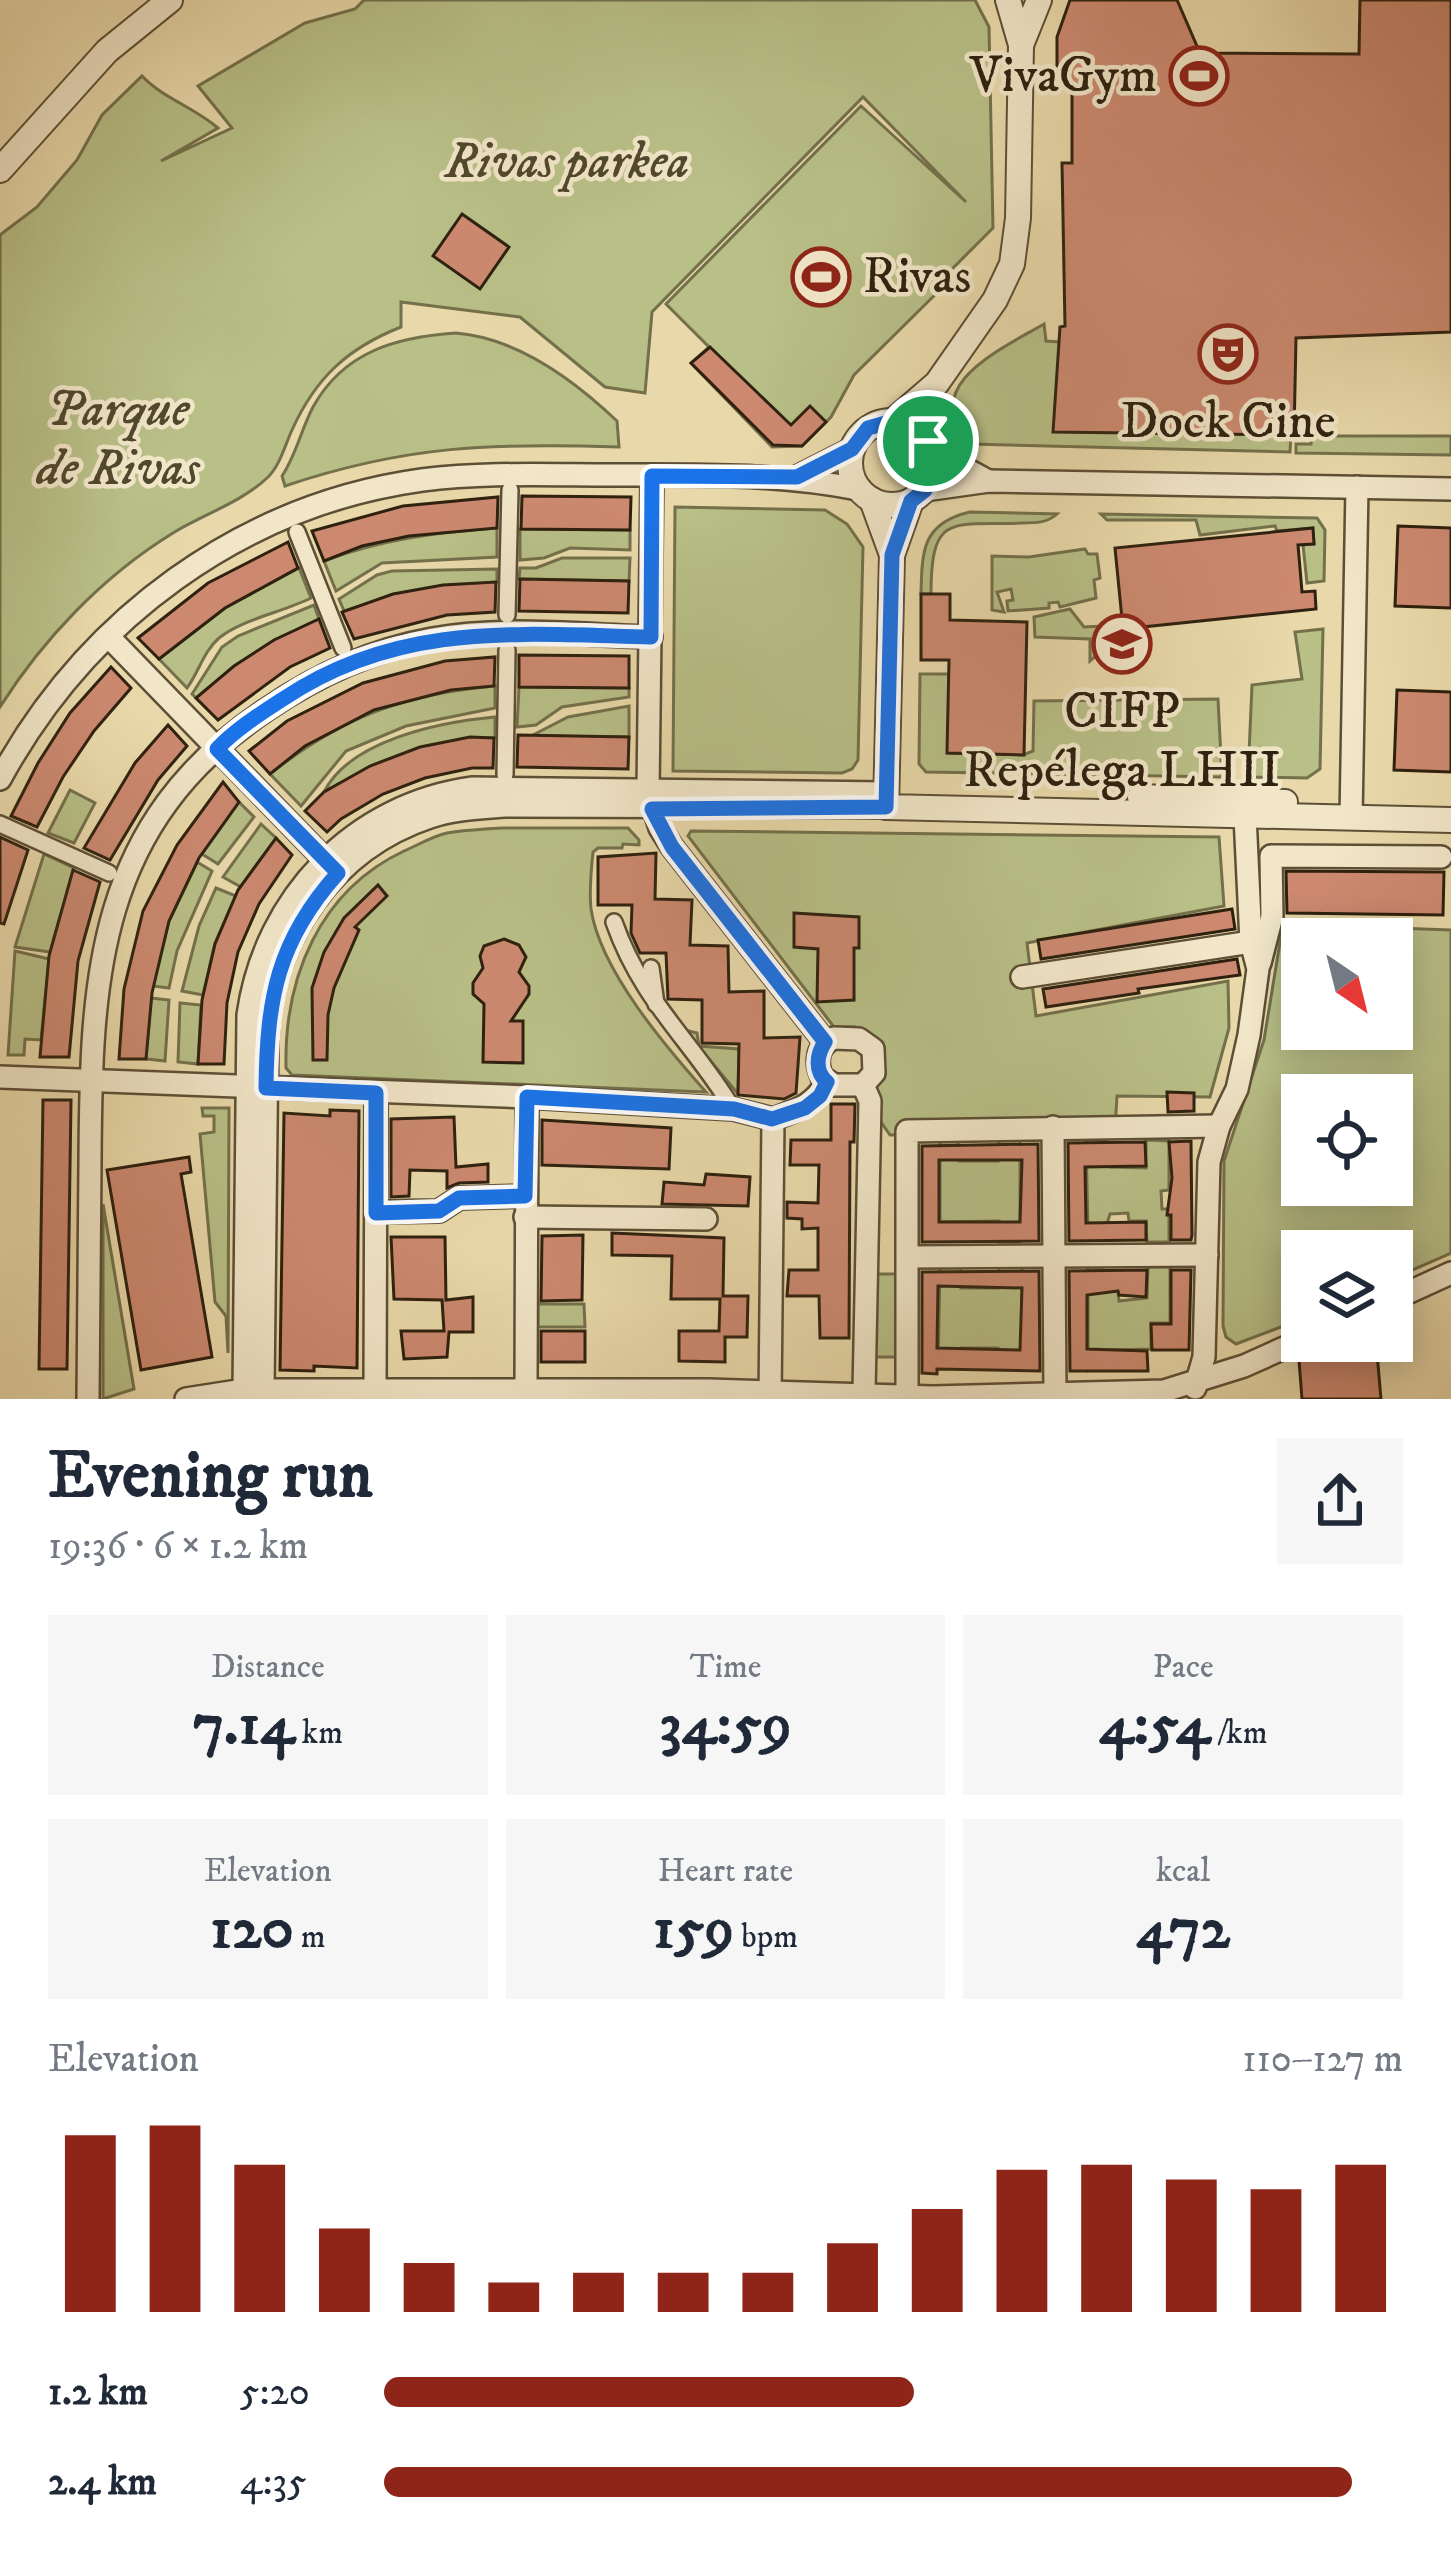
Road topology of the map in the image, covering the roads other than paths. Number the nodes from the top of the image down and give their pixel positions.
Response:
1 (170, 0) edge
2 (1008, 0) edge
3 (1039, 0) edge
4 (1021, 45) junction
5 (0, 170) edge
6 (937, 383) junction
7 (893, 421) junction
8 (930, 446) junction
9 (852, 449) junction
10 (652, 476) junction
11 (797, 477) junction
12 (989, 481) junction
13 (1357, 487) junction
14 (1451, 488) edge
15 (510, 490) dead end
16 (865, 495) junction
17 (918, 496) junction
18 (298, 532) dead end
19 (892, 555) junction
20 (507, 615) dead end
21 (108, 636) junction
22 (651, 637) junction
23 (343, 648) dead end
24 (507, 650) dead end
25 (217, 749) junction
26 (505, 775) dead end
27 (0, 779) edge
28 (650, 800) junction
29 (886, 800) junction
30 (1451, 806) edge
31 (1352, 811) junction
32 (1245, 816) junction
33 (1451, 820) edge
34 (0, 824) edge
35 (1442, 856) dead end
36 (331, 866) junction
37 (109, 873) dead end
38 (614, 922) dead end
39 (1251, 942) junction
40 (651, 968) dead end
41 (1258, 969) junction
42 (1022, 977) dead end
43 (656, 1006) junction
44 (825, 1042) junction
45 (0, 1077) edge
46 (90, 1081) junction
47 (827, 1082) junction
48 (863, 1085) junction
49 (256, 1087) junction
50 (376, 1093) junction
51 (527, 1097) junction
52 (734, 1109) junction
53 (772, 1119) junction
54 (1219, 1126) junction
55 (1053, 1127) junction
56 (525, 1207) junction
57 (376, 1213) junction
58 (706, 1220) dead end
59 (1207, 1255) junction
60 (1052, 1256) junction
61 (908, 1257) junction
62 (1451, 1274) edge
63 (1413, 1291) edge
64 (1281, 1354) edge
65 (375, 1389) junction
66 (526, 1389) junction
67 (1194, 1390) edge
68 (864, 1392) junction
69 (253, 1393) edge
70 (286, 1394) edge
71 (1055, 1394) junction
72 (770, 1395) edge
73 (907, 1396) edge
74 (88, 1399) edge
75 (186, 1399) edge

1 - 5 street
2 - 4 street
3 - 4 street
4 - 6 street
6 - 7 street
6 - 8 street
7 - 8 street
7 - 9 street
8 - 12 street
8 - 17 street
9 - 11 street
9 - 16 street
10 - 11 street
10 - 21 street
10 - 22 street
11 - 16 street
12 - 13 street
12 - 17 street
13 - 14 street
13 - 31 street
15 - 20 street
16 - 17 street
16 - 19 street
17 - 19 street
18 - 23 street
19 - 29 street
21 - 25 street
21 - 27 street
22 - 25 street
22 - 28 street
24 - 26 street
25 - 36 street
25 - 46 street
28 - 29 street
28 - 36 street
28 - 44 street
29 - 31 street
29 - 32 street
30 - 31 street
31 - 32 street
31 - 33 street
32 - 39 street
34 - 37 street
35 - 41 street
36 - 49 street
38 - 43 street
39 - 41 street
39 - 42 street
40 - 43 street
41 - 54 street
43 - 52 street
44 - 47 street
44 - 48 street
45 - 46 street
46 - 49 street
46 - 74 street
47 - 48 street
47 - 53 street
48 - 68 street
49 - 50 street
49 - 69 street
50 - 51 street
50 - 57 street
51 - 52 street
51 - 56 street
52 - 53 street
53 - 72 street
54 - 55 street
54 - 59 street
55 - 60 street
55 - 61 street
56 - 57 street
56 - 58 street
56 - 66 street
57 - 65 street
59 - 60 street
59 - 67 street
60 - 61 street
60 - 71 street
61 - 73 street
62 - 63 street
64 - 67 street
65 - 66 street
65 - 70 street
66 - 72 street
67 - 71 street
68 - 72 street
68 - 73 street
69 - 70 street
69 - 75 street
71 - 73 street

